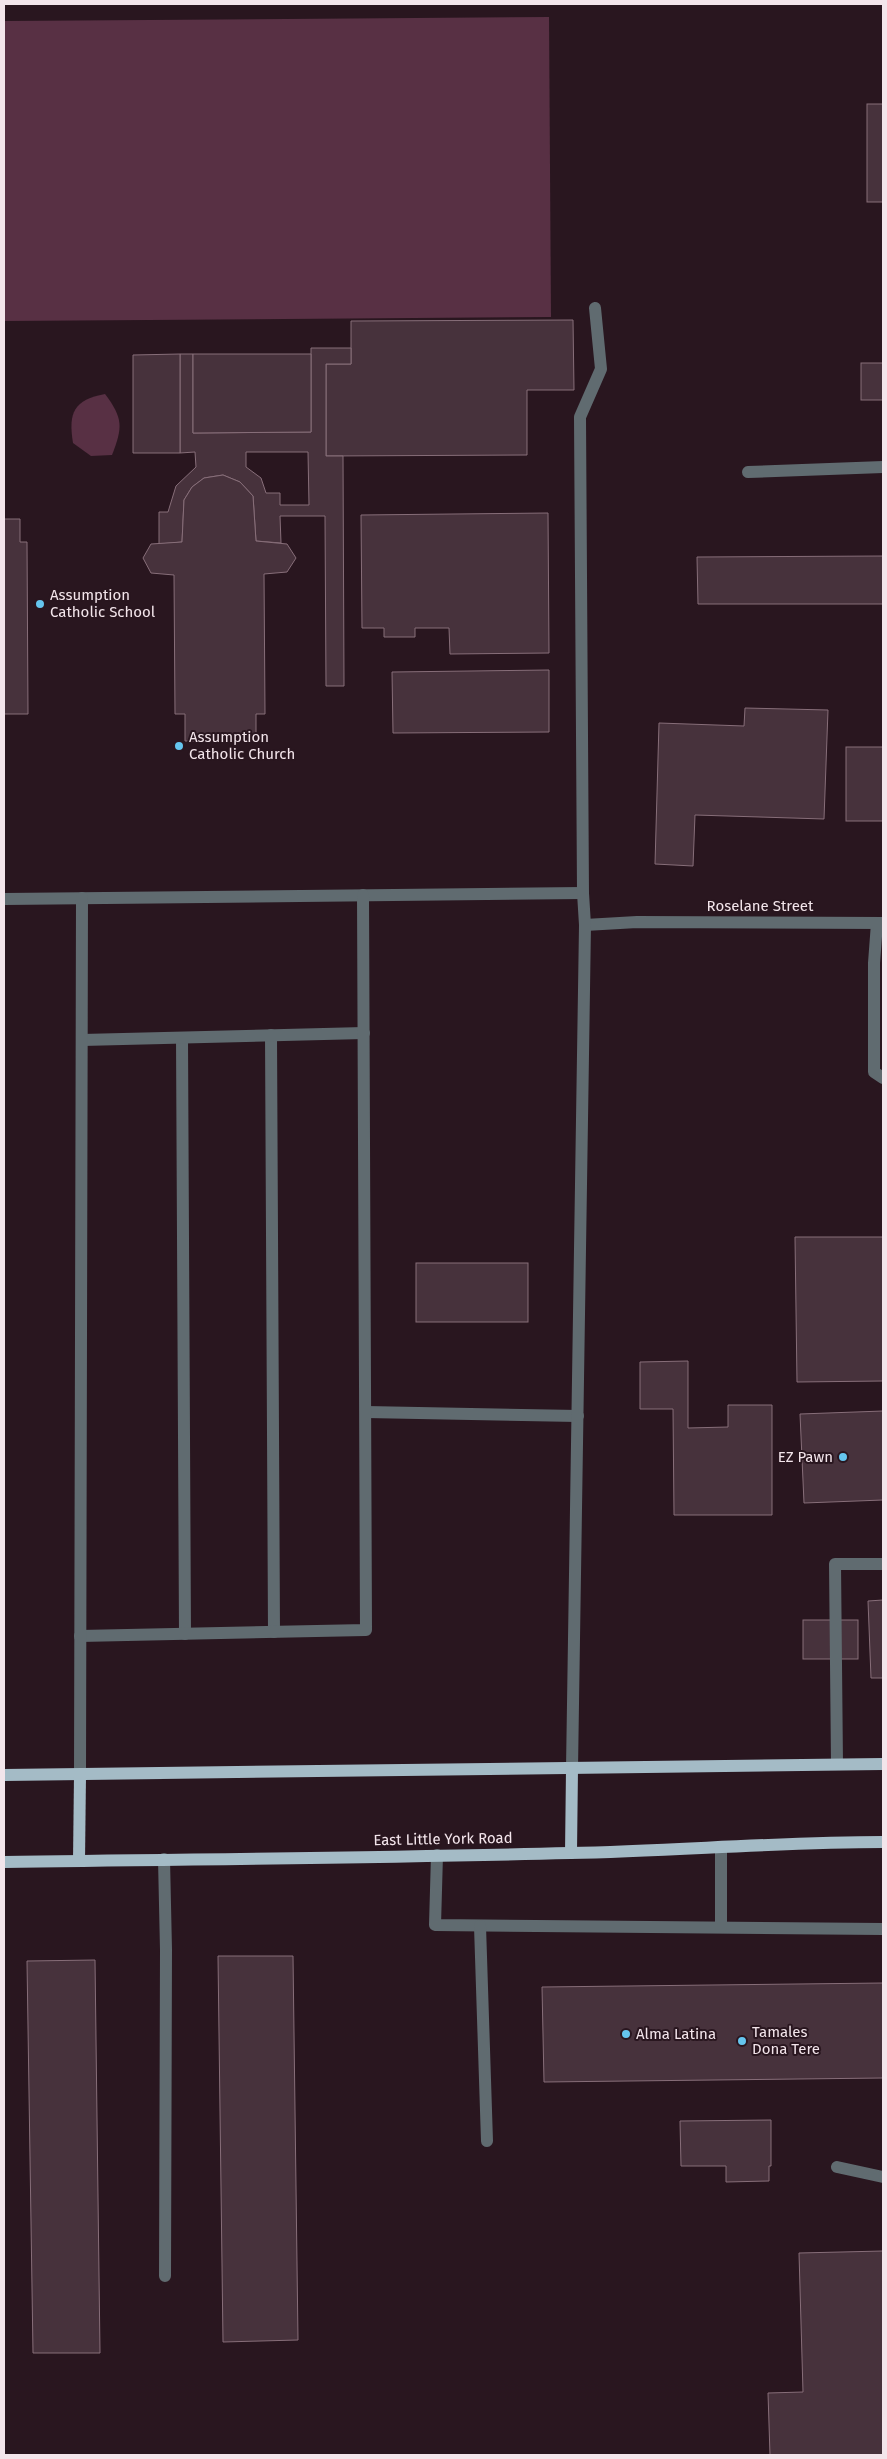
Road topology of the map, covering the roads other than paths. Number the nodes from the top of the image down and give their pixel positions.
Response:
1 (595, 308) dead end
2 (883, 467) edge
3 (748, 472) dead end
4 (583, 893) junction
5 (363, 895) junction
6 (82, 898) junction
7 (4, 899) edge
8 (880, 923) edge
9 (585, 925) junction
10 (364, 1033) junction
11 (271, 1035) junction
12 (182, 1038) junction
13 (82, 1040) junction
14 (883, 1078) edge
15 (366, 1412) junction
16 (578, 1416) junction
17 (883, 1564) edge
18 (274, 1632) junction
19 (185, 1634) junction
20 (80, 1636) junction
21 (837, 1764) junction
22 (883, 1764) edge
23 (572, 1769) junction
24 (4, 1775) edge
25 (80, 1775) junction
26 (883, 1842) edge
27 (721, 1848) junction
28 (571, 1854) junction
29 (436, 1855) junction
30 (164, 1859) junction
31 (79, 1861) junction
32 (4, 1862) edge
33 (480, 1926) junction
34 (720, 1927) junction
35 (883, 1929) edge
36 (487, 2141) dead end
37 (837, 2167) dead end
38 (883, 2177) edge
39 (165, 2276) dead end

1 - 4 street
2 - 3 street
4 - 5 street
4 - 9 street
5 - 6 street
5 - 10 street
6 - 7 street
6 - 13 street
8 - 9 street, Roselane Street
8 - 14 street
9 - 16 street
10 - 11 street
10 - 15 street
11 - 12 street
11 - 18 street
12 - 13 street
12 - 19 street
13 - 20 street
15 - 16 street
15 - 18 street
16 - 23 street
17 - 21 street
18 - 19 street
19 - 20 street
20 - 25 street
21 - 22 main road
21 - 23 main road
23 - 25 main road
23 - 28 main road
24 - 25 main road
25 - 31 main road
26 - 27 main road, East Little York Road
27 - 28 main road, East Little York Road
27 - 34 street
28 - 29 main road, East Little York Road
29 - 30 main road, East Little York Road
29 - 33 street
30 - 31 main road, East Little York Road
30 - 39 street
31 - 32 main road, East Little York Road
33 - 34 street
33 - 36 street
34 - 35 street
37 - 38 street

